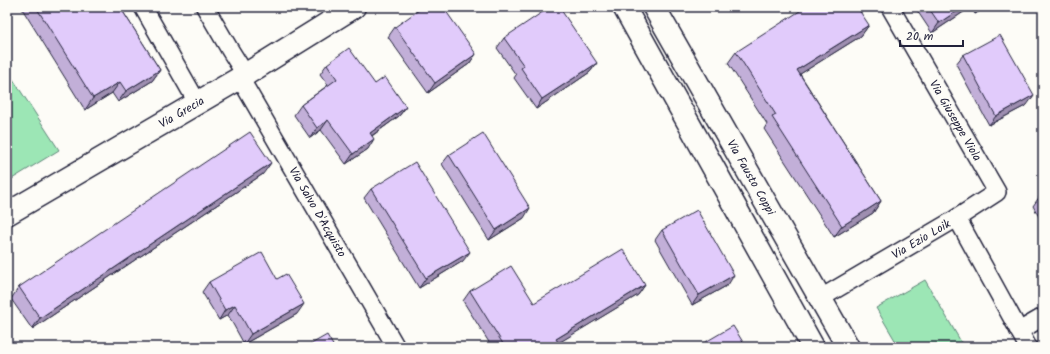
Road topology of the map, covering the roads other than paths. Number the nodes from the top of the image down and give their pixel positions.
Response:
1 (143, 7) edge
2 (205, 7) edge
3 (354, 7) edge
4 (624, 7) edge
5 (654, 7) edge
6 (890, 7) edge
7 (242, 76) junction
8 (198, 102) junction
9 (7, 214) edge
10 (957, 218) junction
11 (821, 298) junction
12 (1043, 317) edge
13 (1019, 331) junction
14 (396, 347) edge
15 (813, 347) edge
16 (848, 347) edge
17 (1028, 347) edge

1 - 8 street
2 - 7 street, Via Salvo D'Acquisto
3 - 7 street, Via Grecia
4 - 15 street
5 - 11 street, Via Fausto Coppi
6 - 10 street, Via Giuseppe Viola
7 - 8 street, Via Grecia
7 - 14 street, Via Salvo D'Acquisto
8 - 9 street, Via Grecia
10 - 11 street, Via Ezio Loik
10 - 13 street, Via Ezio Loik
11 - 16 street, Via Fausto Coppi
12 - 13 street
13 - 17 street, Via Ezio Loik

